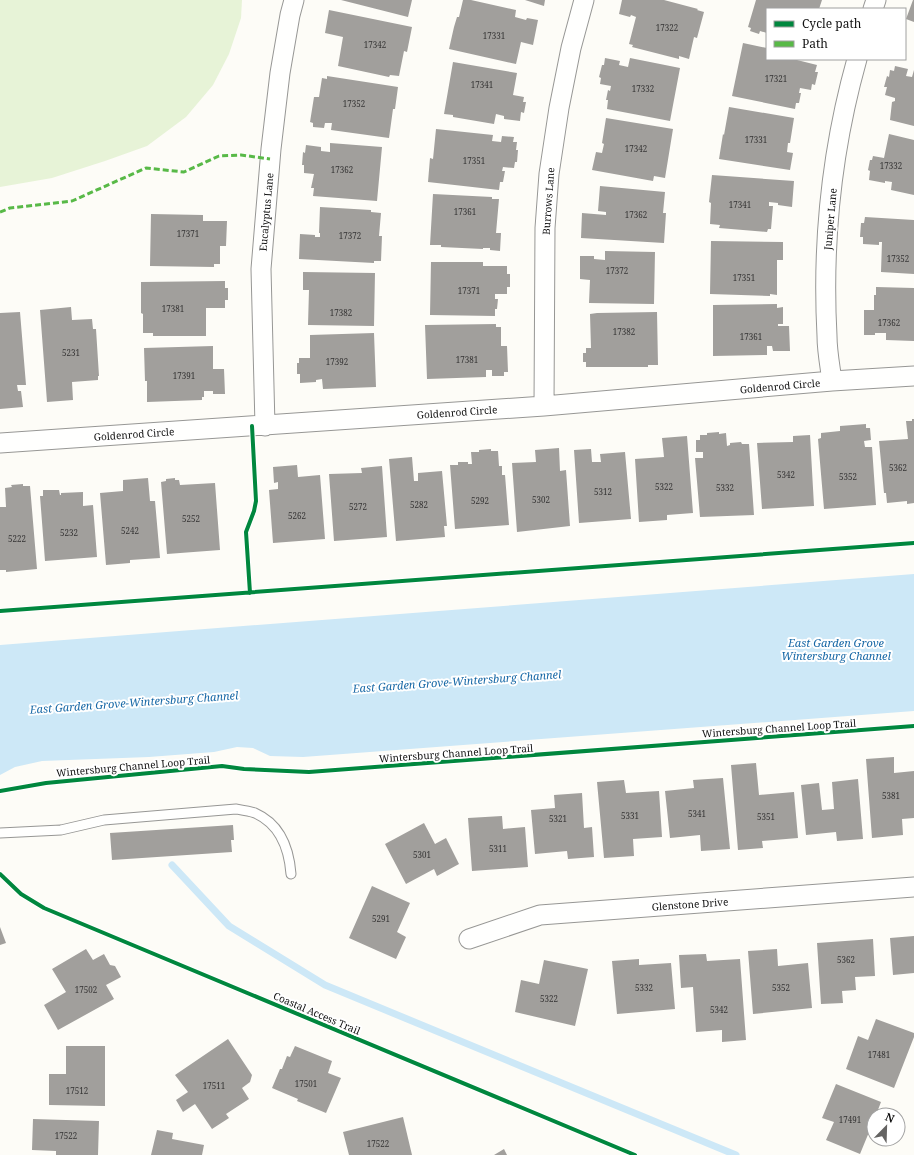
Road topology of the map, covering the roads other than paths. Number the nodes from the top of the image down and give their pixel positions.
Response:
1 (294, 0) edge
2 (584, 0) edge
3 (858, 60) edge
4 (914, 376) edge
5 (832, 381) junction
6 (544, 406) junction
7 (265, 426) junction
8 (0, 442) edge
9 (0, 833) edge
10 (291, 874) dead end
11 (914, 887) edge
12 (469, 939) dead end

1 - 7 street, Eucalyptus Lane
2 - 6 street, Burrows Lane
3 - 5 street, Juniper Lane
4 - 5 street, Goldenrod Circle
5 - 6 street, Goldenrod Circle
6 - 7 street, Goldenrod Circle
7 - 8 street, Goldenrod Circle
9 - 10 lane
11 - 12 street, Glenstone Drive

